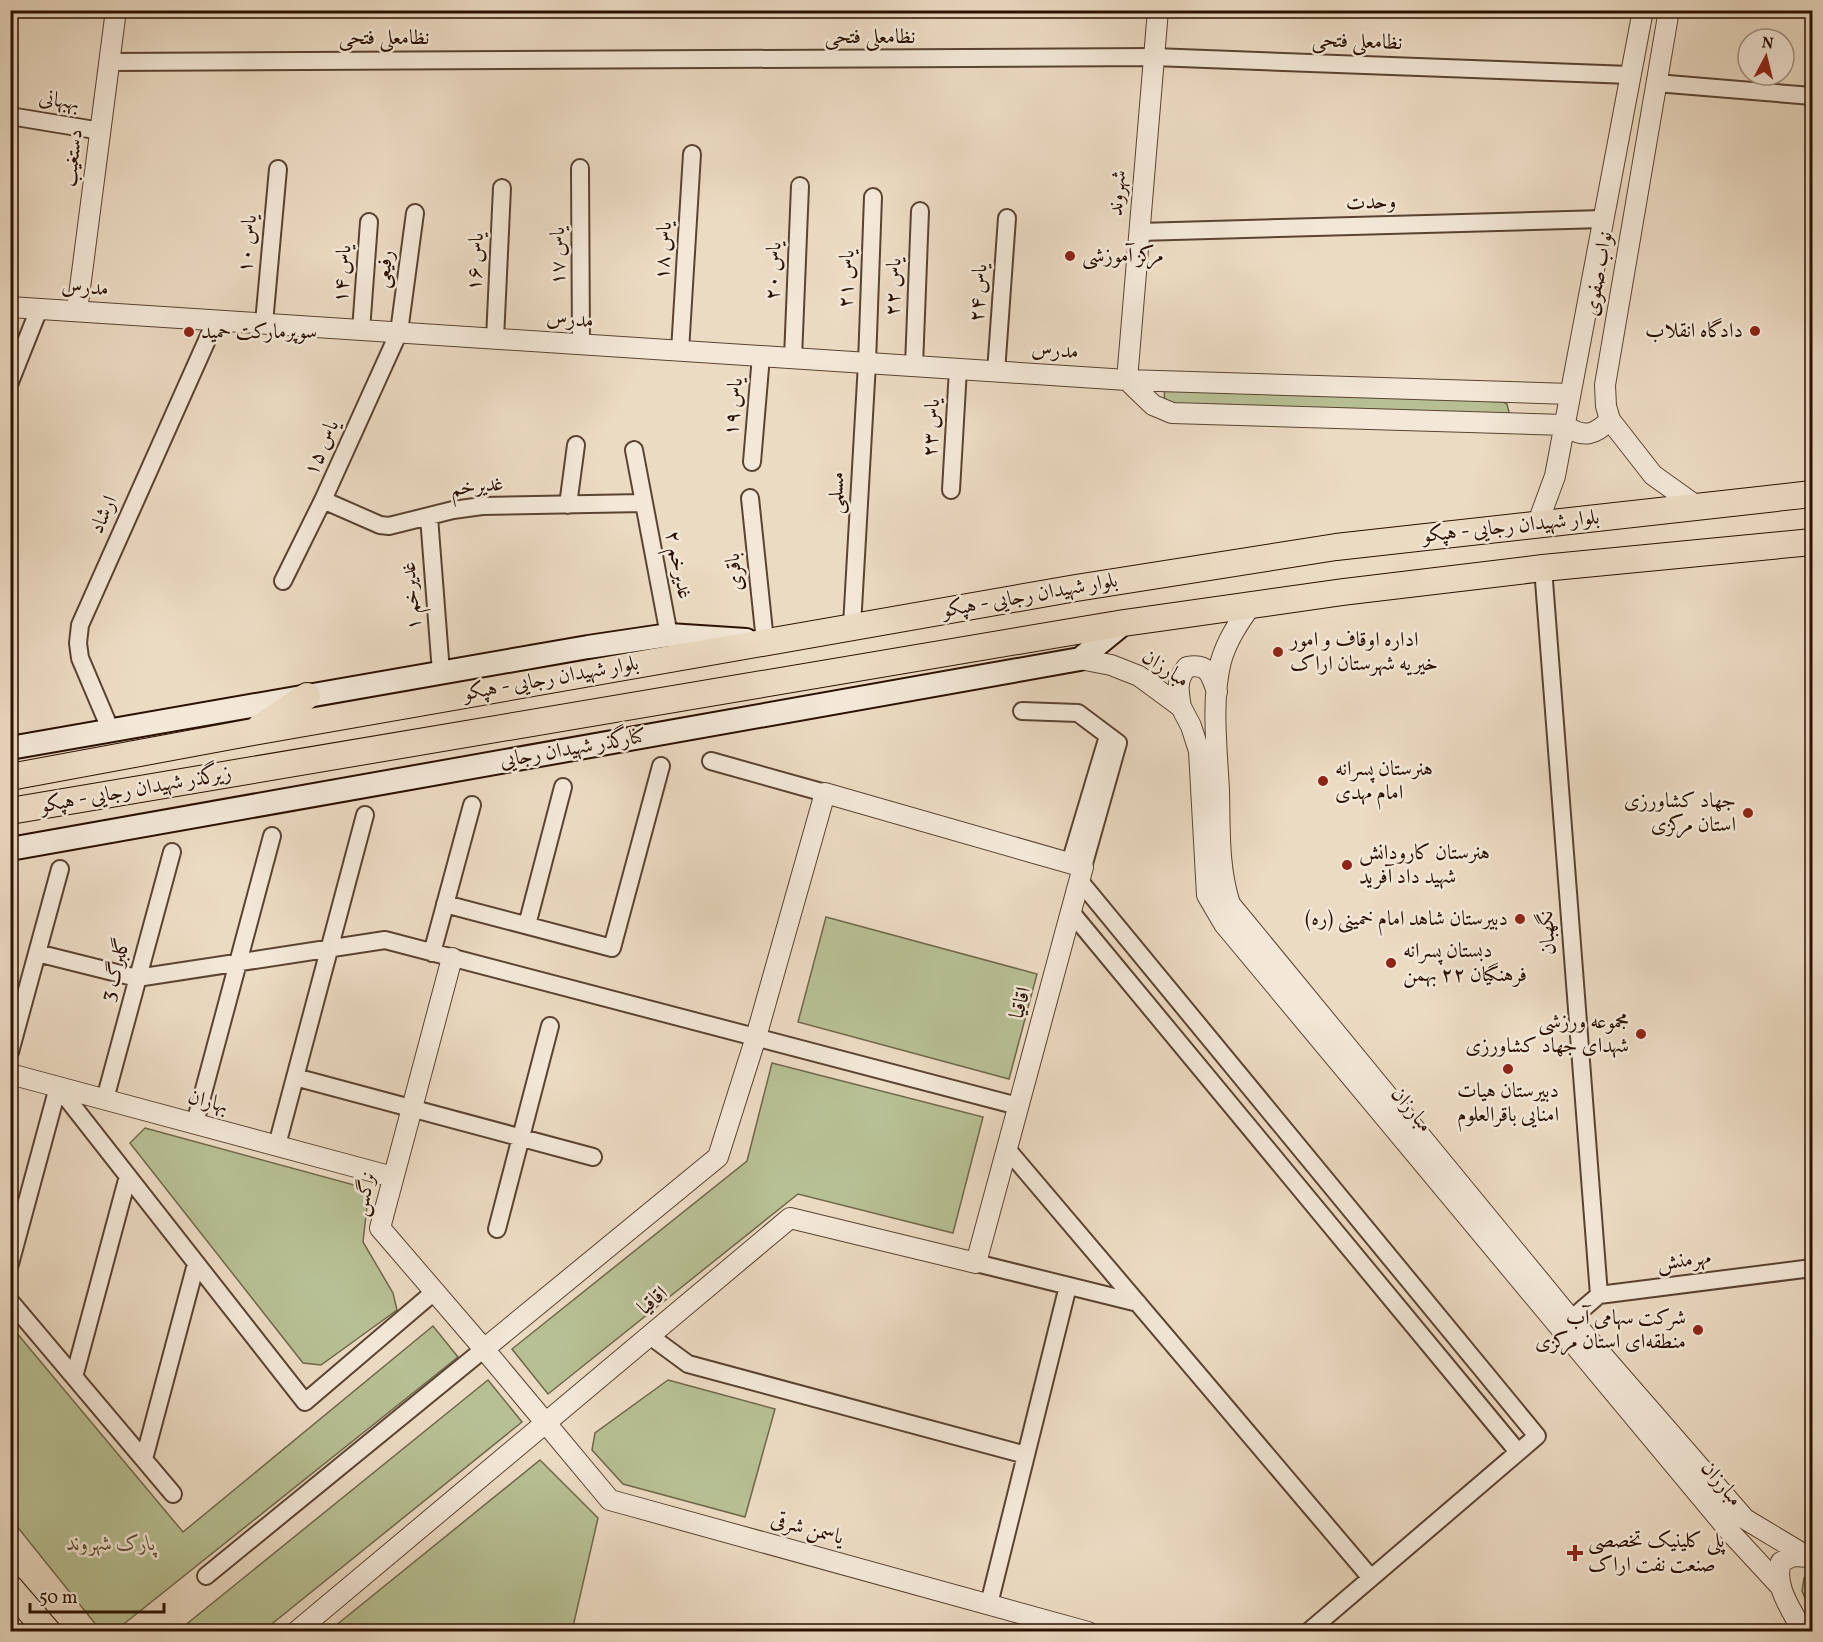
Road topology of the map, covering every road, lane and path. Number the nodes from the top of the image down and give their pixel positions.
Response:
1 (116, 10) edge
2 (1158, 10) edge
3 (1642, 10) edge
4 (1669, 10) edge
5 (1154, 57) junction
6 (110, 62) junction
7 (1630, 75) junction
8 (1656, 83) junction
9 (1812, 96) edge
10 (10, 116) edge
11 (100, 131) junction
12 (692, 154) dead end
13 (579, 168) dead end
14 (278, 169) dead end
15 (801, 186) dead end
16 (502, 188) dead end
17 (873, 197) dead end
18 (920, 211) dead end
19 (416, 213) dead end
20 (1006, 218) dead end
21 (1603, 219) junction
22 (369, 222) dead end
23 (1139, 232) junction
24 (10, 307) edge
25 (39, 309) junction
26 (77, 311) junction
27 (216, 320) junction
28 (264, 323) junction
29 (361, 330) junction
30 (399, 332) junction
31 (495, 339) junction
32 (581, 344) junction
33 (680, 351) junction
34 (761, 356) junction
35 (793, 358) junction
36 (867, 363) junction
37 (914, 366) junction
38 (958, 369) junction
39 (996, 372) junction
40 (1127, 380) junction
41 (10, 382) edge
42 (1570, 394) junction
43 (1610, 420) junction
44 (1565, 425) junction
45 (576, 445) dead end
46 (634, 450) dead end
47 (752, 462) dead end
48 (951, 490) dead end
49 (1812, 494) edge
50 (750, 498) dead end
51 (322, 500) junction
52 (643, 503) junction
53 (568, 505) junction
54 (1699, 508) junction
55 (429, 517) junction
56 (1537, 525) junction
57 (1812, 542) edge
58 (1542, 568) junction
59 (283, 581) dead end
60 (1252, 604) junction
61 (1124, 623) junction
62 (852, 626) junction
63 (669, 635) junction
64 (765, 641) junction
65 (1080, 659) junction
66 (441, 672) junction
67 (1217, 692) junction
68 (307, 696) junction
69 (1181, 706) junction
70 (1022, 711) dead end
71 (111, 731) junction
72 (253, 732) junction
73 (10, 748) edge
74 (711, 761) dead end
75 (661, 766) dead end
76 (261, 769) joint
77 (10, 777) edge
78 (563, 787) dead end
79 (825, 793) junction
80 (472, 805) dead end
81 (10, 811) edge
82 (365, 815) dead end
83 (272, 836) dead end
84 (10, 849) edge
85 (172, 852) dead end
86 (60, 869) dead end
87 (1077, 870) junction
88 (445, 904) junction
89 (1071, 912) junction
90 (527, 925) junction
91 (330, 949) junction
92 (432, 952) junction
93 (37, 953) junction
94 (452, 958) junction
95 (238, 963) junction
96 (138, 978) junction
97 (16, 1006) edge
98 (550, 1026) dead end
99 (756, 1037) junction
100 (10, 1052) edge
101 (10, 1074) edge
102 (295, 1077) junction
103 (58, 1087) junction
104 (105, 1099) junction
105 (1018, 1106) junction
106 (412, 1108) junction
107 (195, 1123) junction
108 (521, 1138) junction
109 (277, 1145) junction
110 (1007, 1149) junction
111 (593, 1157) dead end
112 (128, 1176) junction
113 (393, 1177) junction
114 (497, 1229) dead end
115 (976, 1263) junction
116 (10, 1264) edge
117 (196, 1264) junction
118 (1812, 1268) edge
119 (1068, 1286) junction
120 (434, 1292) junction
121 (1599, 1295) junction
122 (10, 1301) edge
123 (1138, 1303) junction
124 (1571, 1319) junction
125 (650, 1336) junction
126 (484, 1348) junction
127 (74, 1377) junction
128 (546, 1423) junction
129 (1518, 1452) junction
130 (1026, 1455) junction
131 (144, 1459) junction
132 (173, 1494) dead end
133 (1809, 1556) edge
134 (206, 1576) dead end
135 (1371, 1578) junction
136 (1780, 1586) junction
137 (10, 1588) edge
138 (989, 1604) junction
139 (48, 1632) edge
140 (296, 1632) edge
141 (1088, 1632) edge
142 (1308, 1632) edge
143 (1803, 1632) edge

1 - 6 street, دستغیب
2 - 5 street, شهروند
3 - 7 street, نواب صفوی
4 - 8 street, نواب صفوی
5 - 6 street, نظامعلی فتحی
5 - 7 street, نظامعلی فتحی
5 - 23 street, شهروند
6 - 11 street, دستغیب
7 - 21 street, نواب صفوی
8 - 9 street
8 - 43 street, نواب صفوی
10 - 11 street, بهبهانی
11 - 26 street, دستغیب
12 - 33 street, یاس ۱۸
13 - 32 street, یاس ۱۷
14 - 28 street, یاس ۱۰
15 - 35 street, یاس ۲۰
16 - 31 street, یاس ۱۶
17 - 36 street, یاس ۲۱
18 - 37 street, یاس ۲۲
19 - 30 street, رفیعی
20 - 39 street, یاس ۲۴
21 - 23 street, وحدت
21 - 42 street, نواب صفوی
22 - 29 street, یاس ۱۴
23 - 40 street, شهروند
24 - 25 street, مدرس
25 - 26 street, مدرس
25 - 41 street
26 - 27 street, مدرس
27 - 28 street, مدرس
27 - 71 street, ارشاد
28 - 29 street, مدرس
29 - 30 street, مدرس
30 - 31 street, مدرس
30 - 51 street, یاس ۱۵
31 - 32 street, مدرس
32 - 33 street, مدرس
33 - 34 street, مدرس
34 - 35 street, مدرس
34 - 47 street, یاس ۱۹
35 - 36 street, مدرس
36 - 37 street, مدرس
36 - 62 street, مسلمی
37 - 38 street, مدرس
38 - 39 street, مدرس
38 - 48 street, یاس ۲۳
39 - 40 street, مدرس
40 - 42 street, مدرس
40 - 44 street
42 - 44 street, نواب صفوی
43 - 44 street
43 - 54 street, نواب صفوی
44 - 56 street, نواب صفوی
45 - 53 street
46 - 52 street, غدیرخم ۲
49 - 54 main road, بلوار شهیدان رجایی - هپکو
50 - 64 street, باقری
51 - 55 street, غدیرخم
51 - 59 street, یاس ۱۵
52 - 53 street, غدیرخم
52 - 63 street, غدیرخم ۲
53 - 55 street, غدیرخم
54 - 56 main road, بلوار شهیدان رجایی - هپکو
55 - 66 street, غدیرخم ۱
56 - 62 main road, بلوار شهیدان رجایی - هپکو
57 - 58 main road, بلوار شهیدان رجایی - هپکو
58 - 60 main road, بلوار شهیدان رجایی - هپکو
58 - 121 street, نگهبان
60 - 61 main road, بلوار شهیدان رجایی - هپکو
60 - 67 street, مبارزان
61 - 65 main road, کنارگذر شهیدان رجایی
61 - 76 main road, بلوار شهیدان رجایی - هپکو
62 - 64 main road, بلوار شهیدان رجایی - هپکو
63 - 64 main road
63 - 66 main road
64 - 72 main road, بلوار شهیدان رجایی - هپکو
65 - 69 street, مبارزان
65 - 84 main road, کنارگذر شهیدان رجایی
66 - 68 main road
67 - 69 street
67 - 124 street, مبارزان
68 - 71 main road
68 - 72 main road
69 - 136 street, مبارزان
70 - 87 street
71 - 73 main road
72 - 77 main road, زیرگذر شهیدان رجایی - هپکو
74 - 79 street
75 - 90 street
76 - 81 main road, زیرگذر شهیدان رجایی - هپکو
78 - 90 street
79 - 87 street
79 - 99 street
80 - 88 street
82 - 91 street
83 - 95 street
85 - 96 street, گلبرگ 3
86 - 93 street
87 - 89 street, اقاقیا
87 - 129 street
88 - 90 street
88 - 92 street
89 - 105 street, اقاقیا
89 - 129 street
91 - 92 street
91 - 95 street
91 - 102 street
92 - 94 street
93 - 96 street
93 - 97 street
94 - 99 street
94 - 106 street, نرگس
95 - 96 street
95 - 107 street
96 - 104 street, گلبرگ 3
97 - 100 street
98 - 108 street
99 - 105 street
99 - 126 street
101 - 103 street, بهاران
102 - 106 street
102 - 109 street
103 - 104 street, بهاران
103 - 112 street
103 - 116 street
104 - 107 street, بهاران
105 - 110 street, اقاقیا
106 - 108 street
106 - 113 street, نرگس
107 - 109 street, بهاران
108 - 111 street
108 - 114 street
109 - 113 street, بهاران
110 - 115 street, اقاقیا
110 - 123 street
112 - 117 street
112 - 127 street
113 - 120 street, نرگس
115 - 119 street
115 - 125 street, اقاقیا
117 - 120 street
117 - 131 street
118 - 121 street, مهرمنش
119 - 123 street
119 - 130 street
120 - 126 street, نرگس
121 - 124 street
122 - 127 street
123 - 135 street
124 - 133 street, مبارزان
125 - 128 street, اقاقیا
125 - 130 street
126 - 128 street, نرگس
126 - 134 street
127 - 131 street
128 - 138 street, یاسمن شرقی
128 - 140 street, اقاقیا
129 - 135 street
130 - 138 street
131 - 132 street
133 - 136 street
135 - 142 street
136 - 143 street, مبارزان
137 - 139 main road
138 - 141 street, یاسمن شرقی

